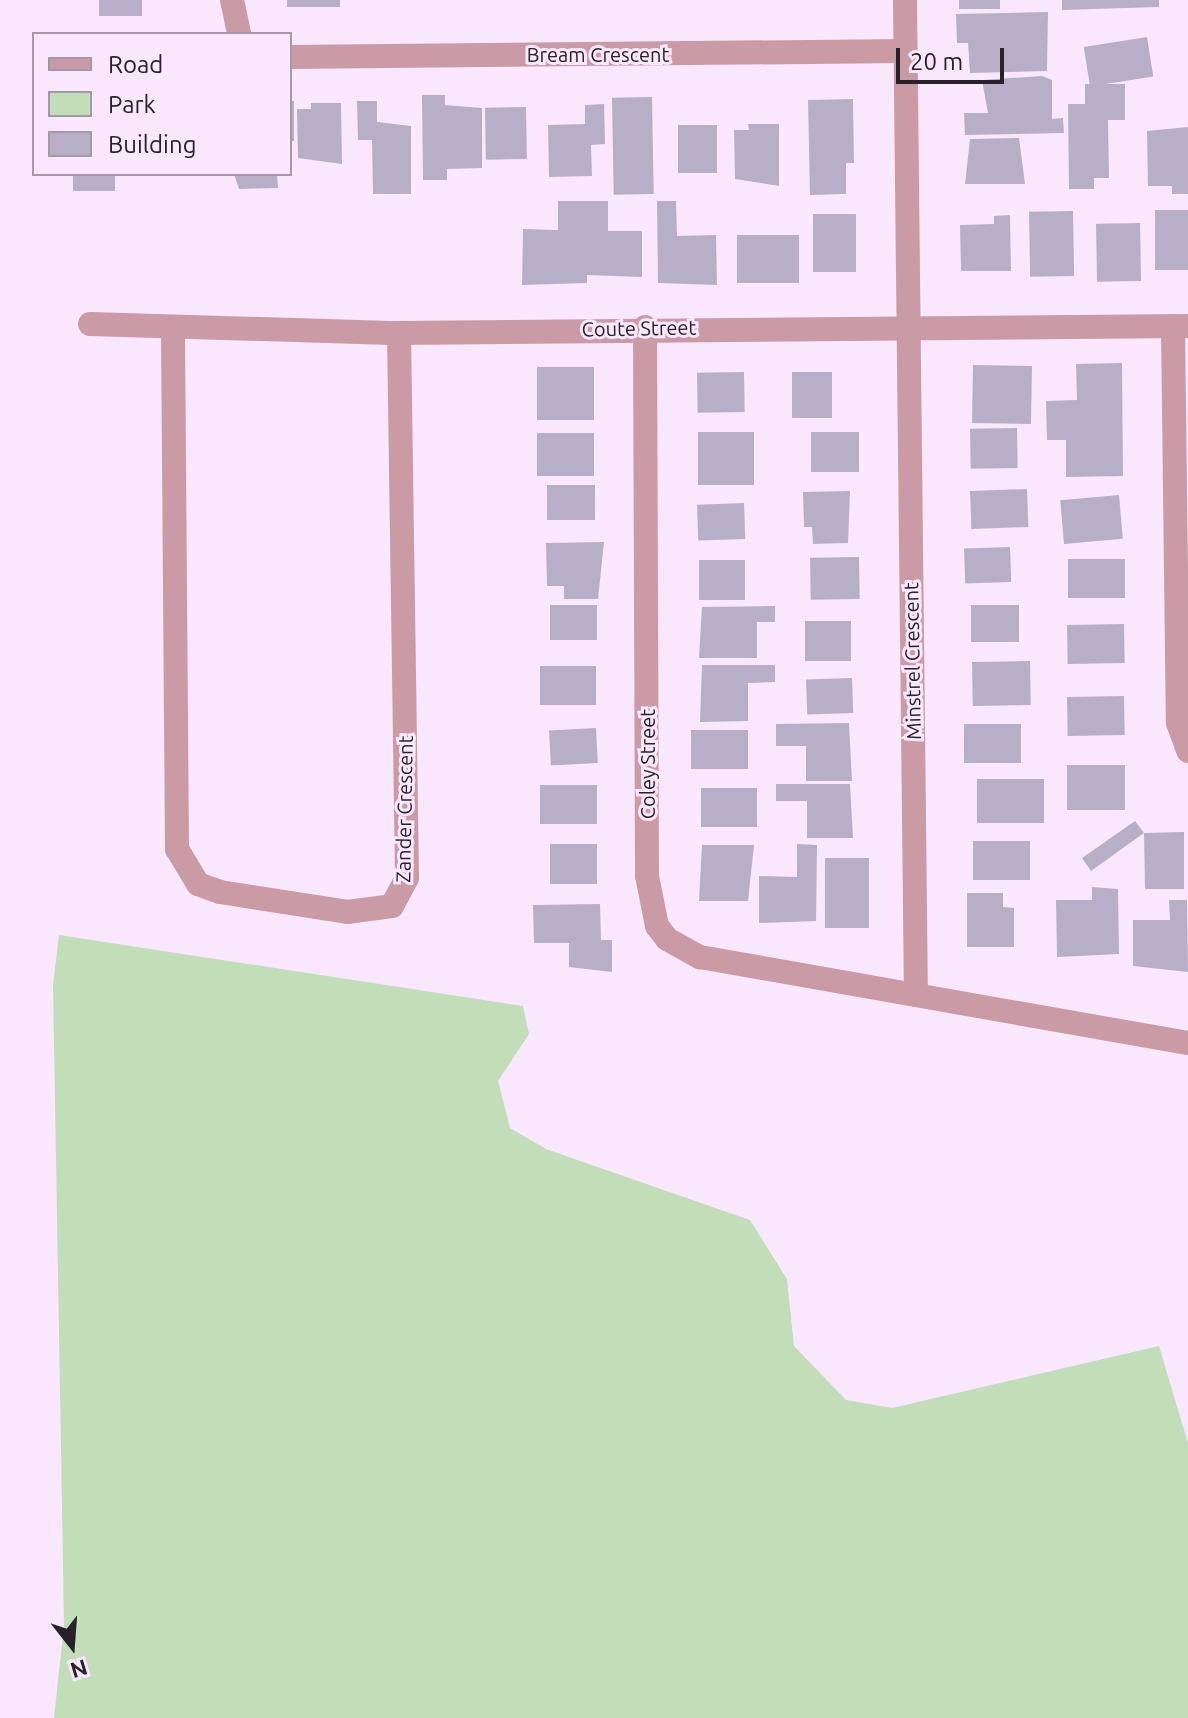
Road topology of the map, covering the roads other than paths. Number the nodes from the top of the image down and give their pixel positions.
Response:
1 (232, 0) edge
2 (905, 0) edge
3 (239, 32) edge
4 (905, 51) junction
5 (292, 57) edge
6 (90, 324) dead end
7 (907, 326) junction
8 (1180, 326) edge
9 (645, 327) junction
10 (173, 330) junction
11 (399, 333) junction
12 (1188, 751) edge
13 (916, 995) junction
14 (1188, 1043) edge

1 - 3 street
2 - 4 street, Minstrel Crescent
4 - 5 street, Bream Crescent
4 - 7 street, Minstrel Crescent
6 - 10 street, Coute Street
7 - 8 street, Coute Street
7 - 9 street, Coute Street
7 - 13 street, Minstrel Crescent
8 - 12 street
9 - 11 street, Coute Street
9 - 13 street, Coley Street
10 - 11 street, Coute Street
10 - 11 street, Zander Crescent
13 - 14 street

